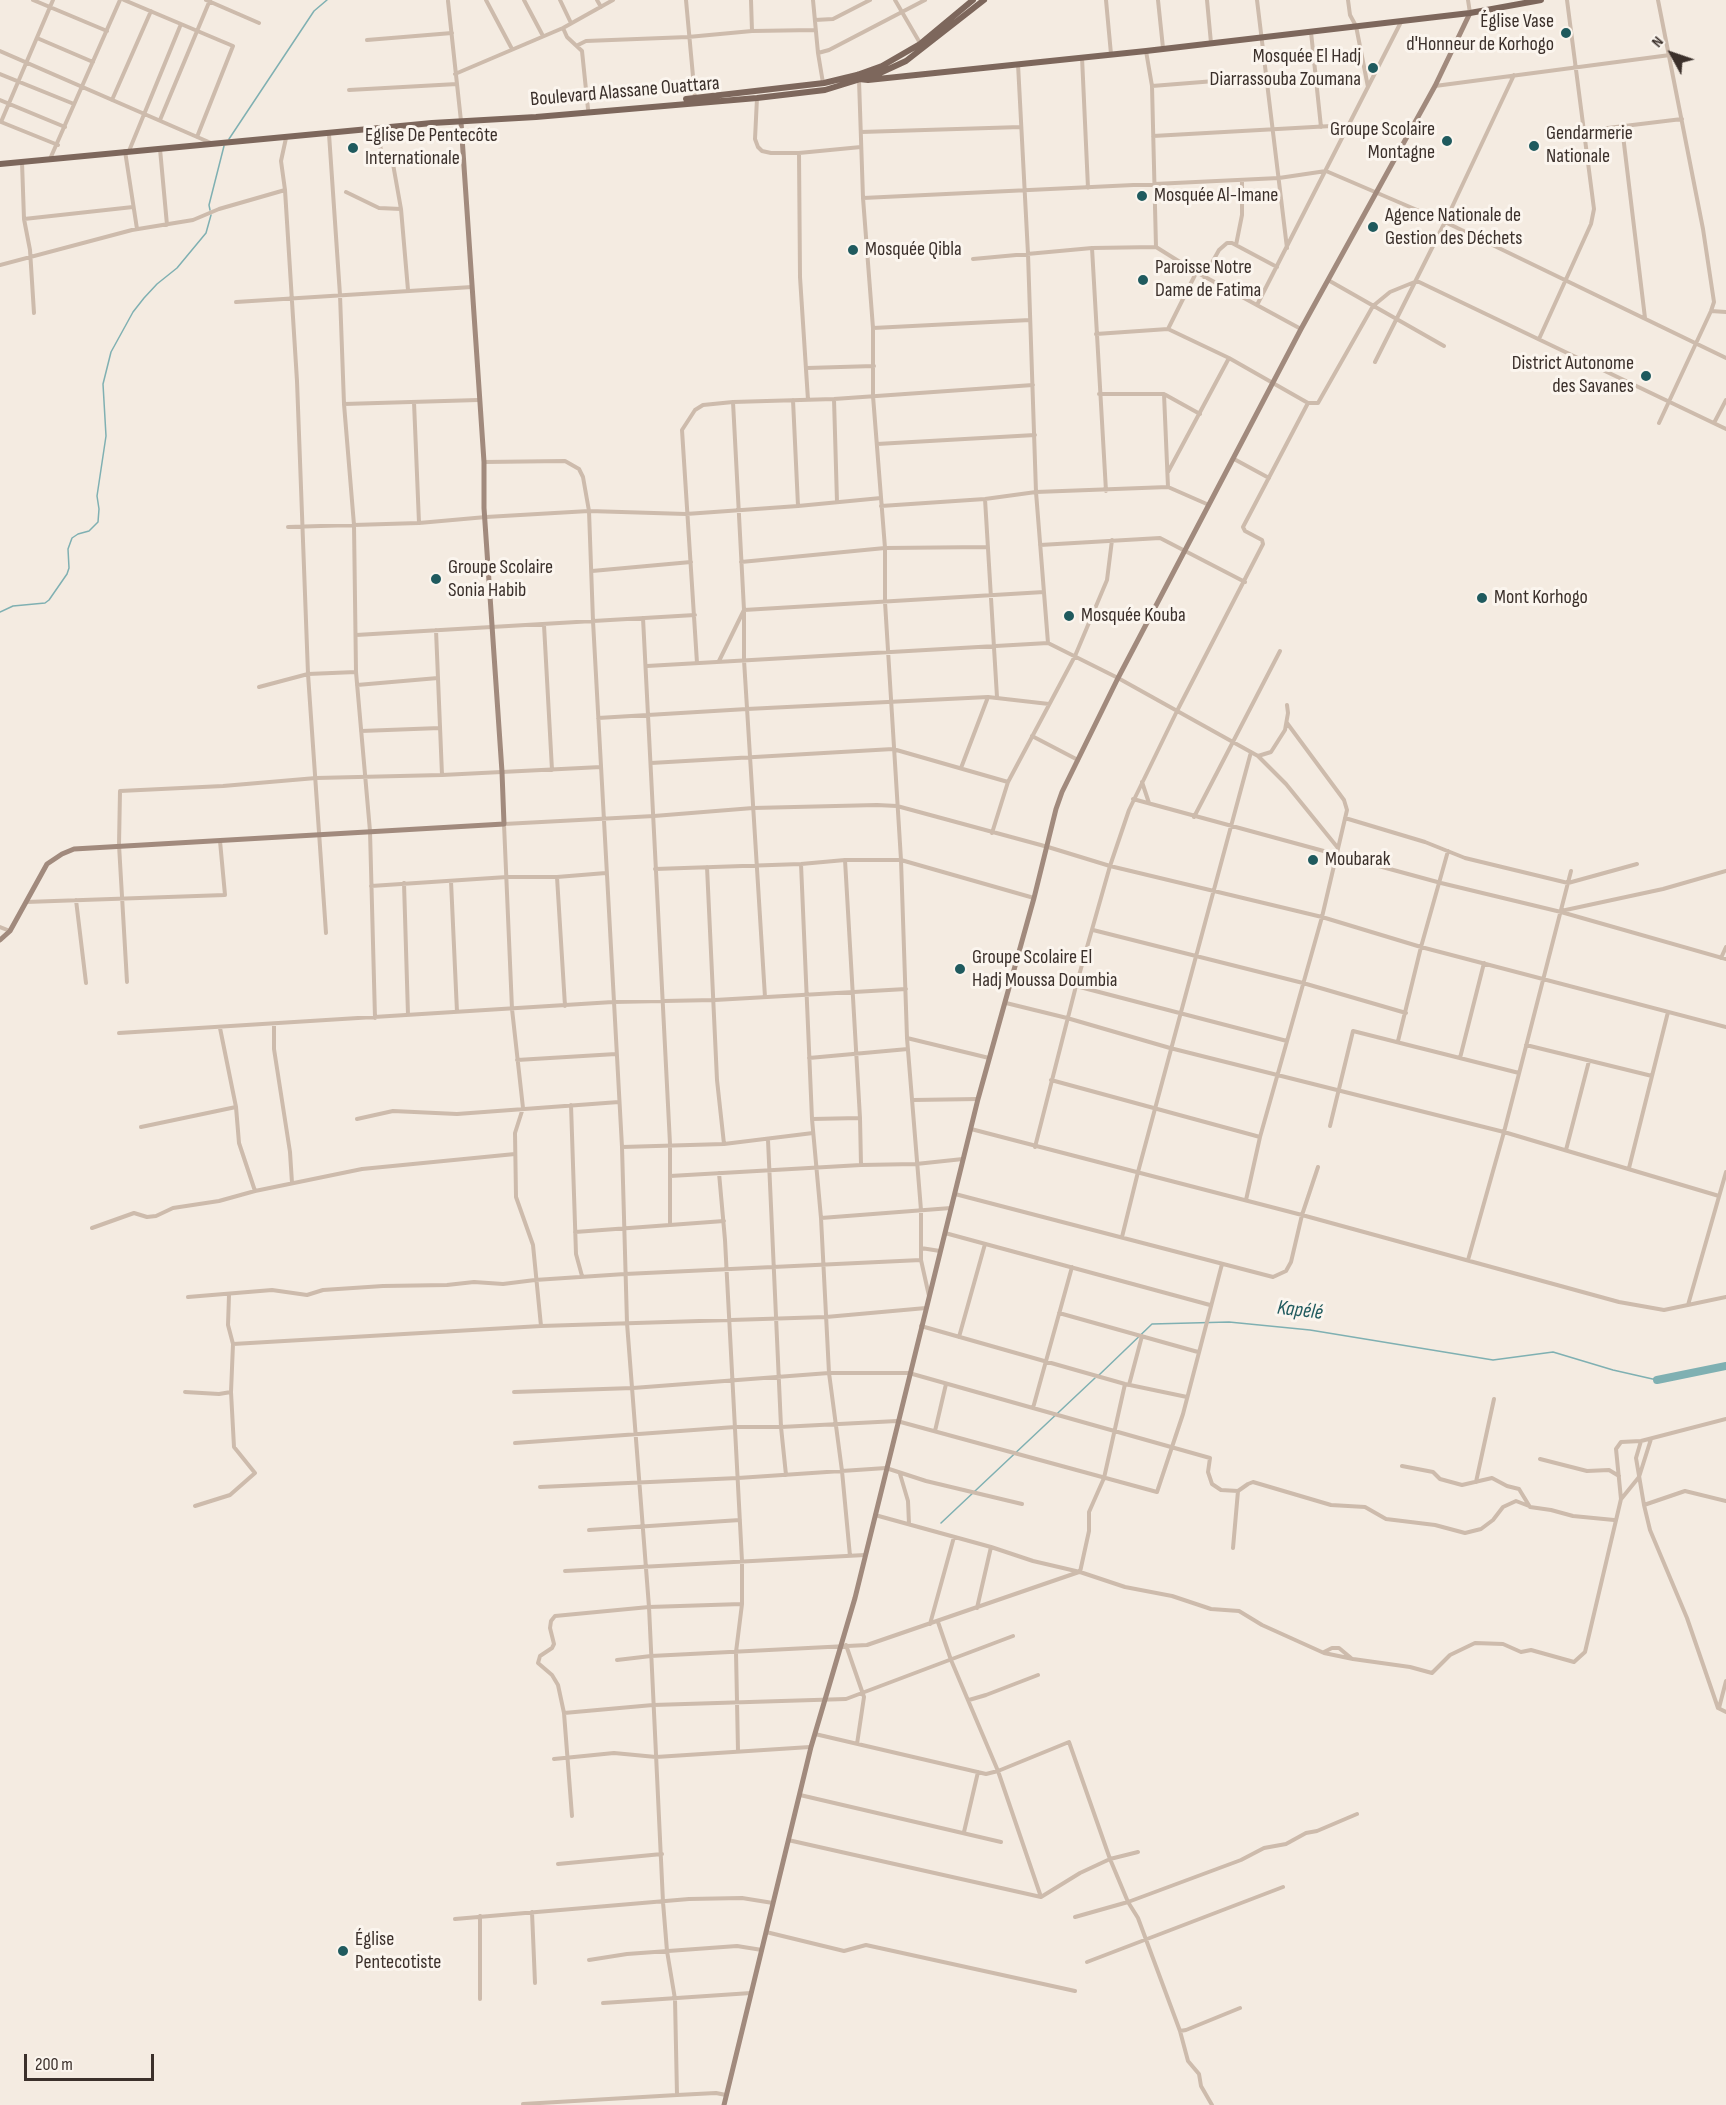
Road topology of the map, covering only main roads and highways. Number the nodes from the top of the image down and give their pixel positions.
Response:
1 (973, 0) edge
2 (984, 0) edge
3 (1538, 0) edge
4 (922, 46) junction
5 (906, 61) junction
6 (908, 76) junction
7 (858, 77) junction
8 (695, 100) junction
9 (513, 117) junction
10 (0, 164) edge

1 - 4 main road, Boulevard Alassane Ouattara
2 - 4 main road, Boulevard Alassane Ouattara
3 - 6 main road
4 - 5 main road, Boulevard Alassane Ouattara
4 - 7 main road, Boulevard Alassane Ouattara
5 - 6 main road
5 - 7 main road, Boulevard Alassane Ouattara
6 - 7 main road
7 - 8 main road, Boulevard Alassane Ouattara
7 - 8 main road, Boulevard Alassane Ouattara
8 - 9 main road, Boulevard Alassane Ouattara
8 - 9 main road, Boulevard Alassane Ouattara
9 - 10 main road

